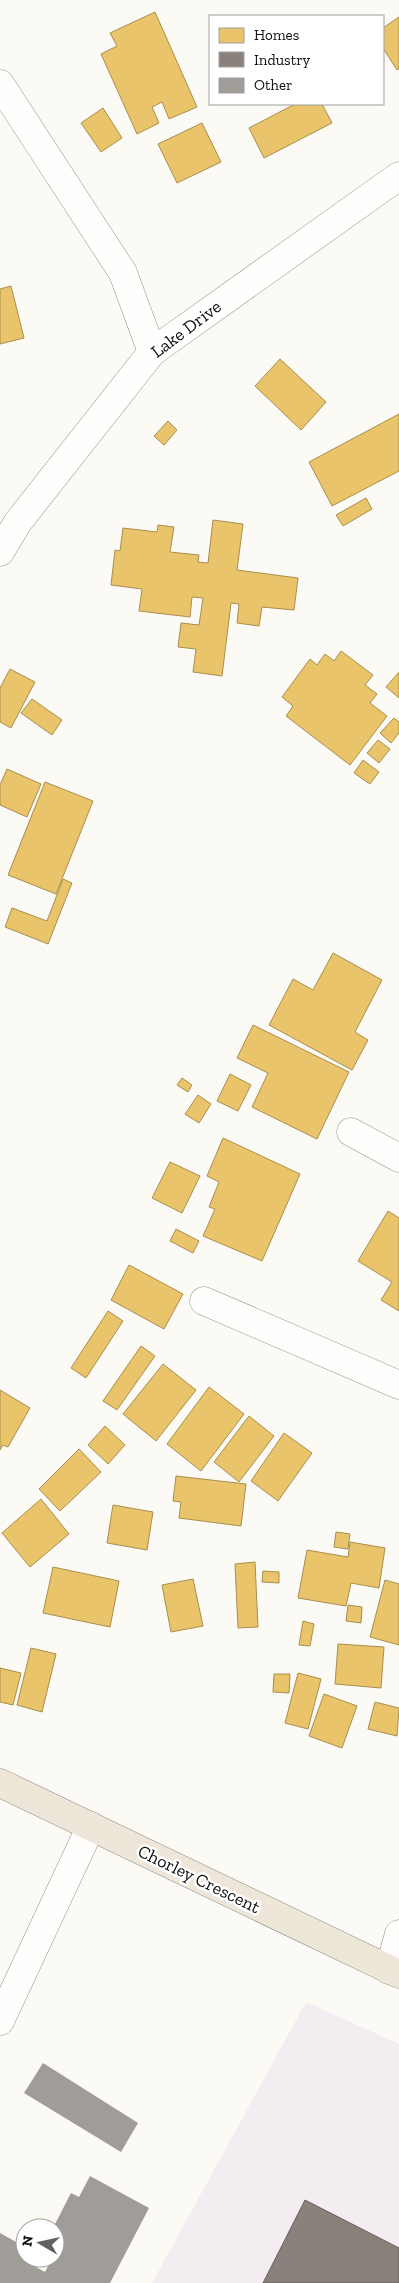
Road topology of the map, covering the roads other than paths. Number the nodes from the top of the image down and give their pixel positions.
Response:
1 (2, 93) edge
2 (399, 176) edge
3 (152, 352) junction
4 (0, 552) edge
5 (350, 1132) dead end
6 (399, 1158) edge
7 (204, 1301) dead end
8 (399, 1385) edge
9 (0, 1783) edge
10 (91, 1826) junction
11 (399, 1934) edge
12 (394, 1972) edge
13 (0, 2021) edge

1 - 3 street
2 - 3 street, Lake Drive
3 - 4 street, Lake Drive
5 - 6 street
7 - 8 street
9 - 10 main road, Chorley Crescent
10 - 12 main road, Chorley Crescent
10 - 13 street
11 - 12 street

